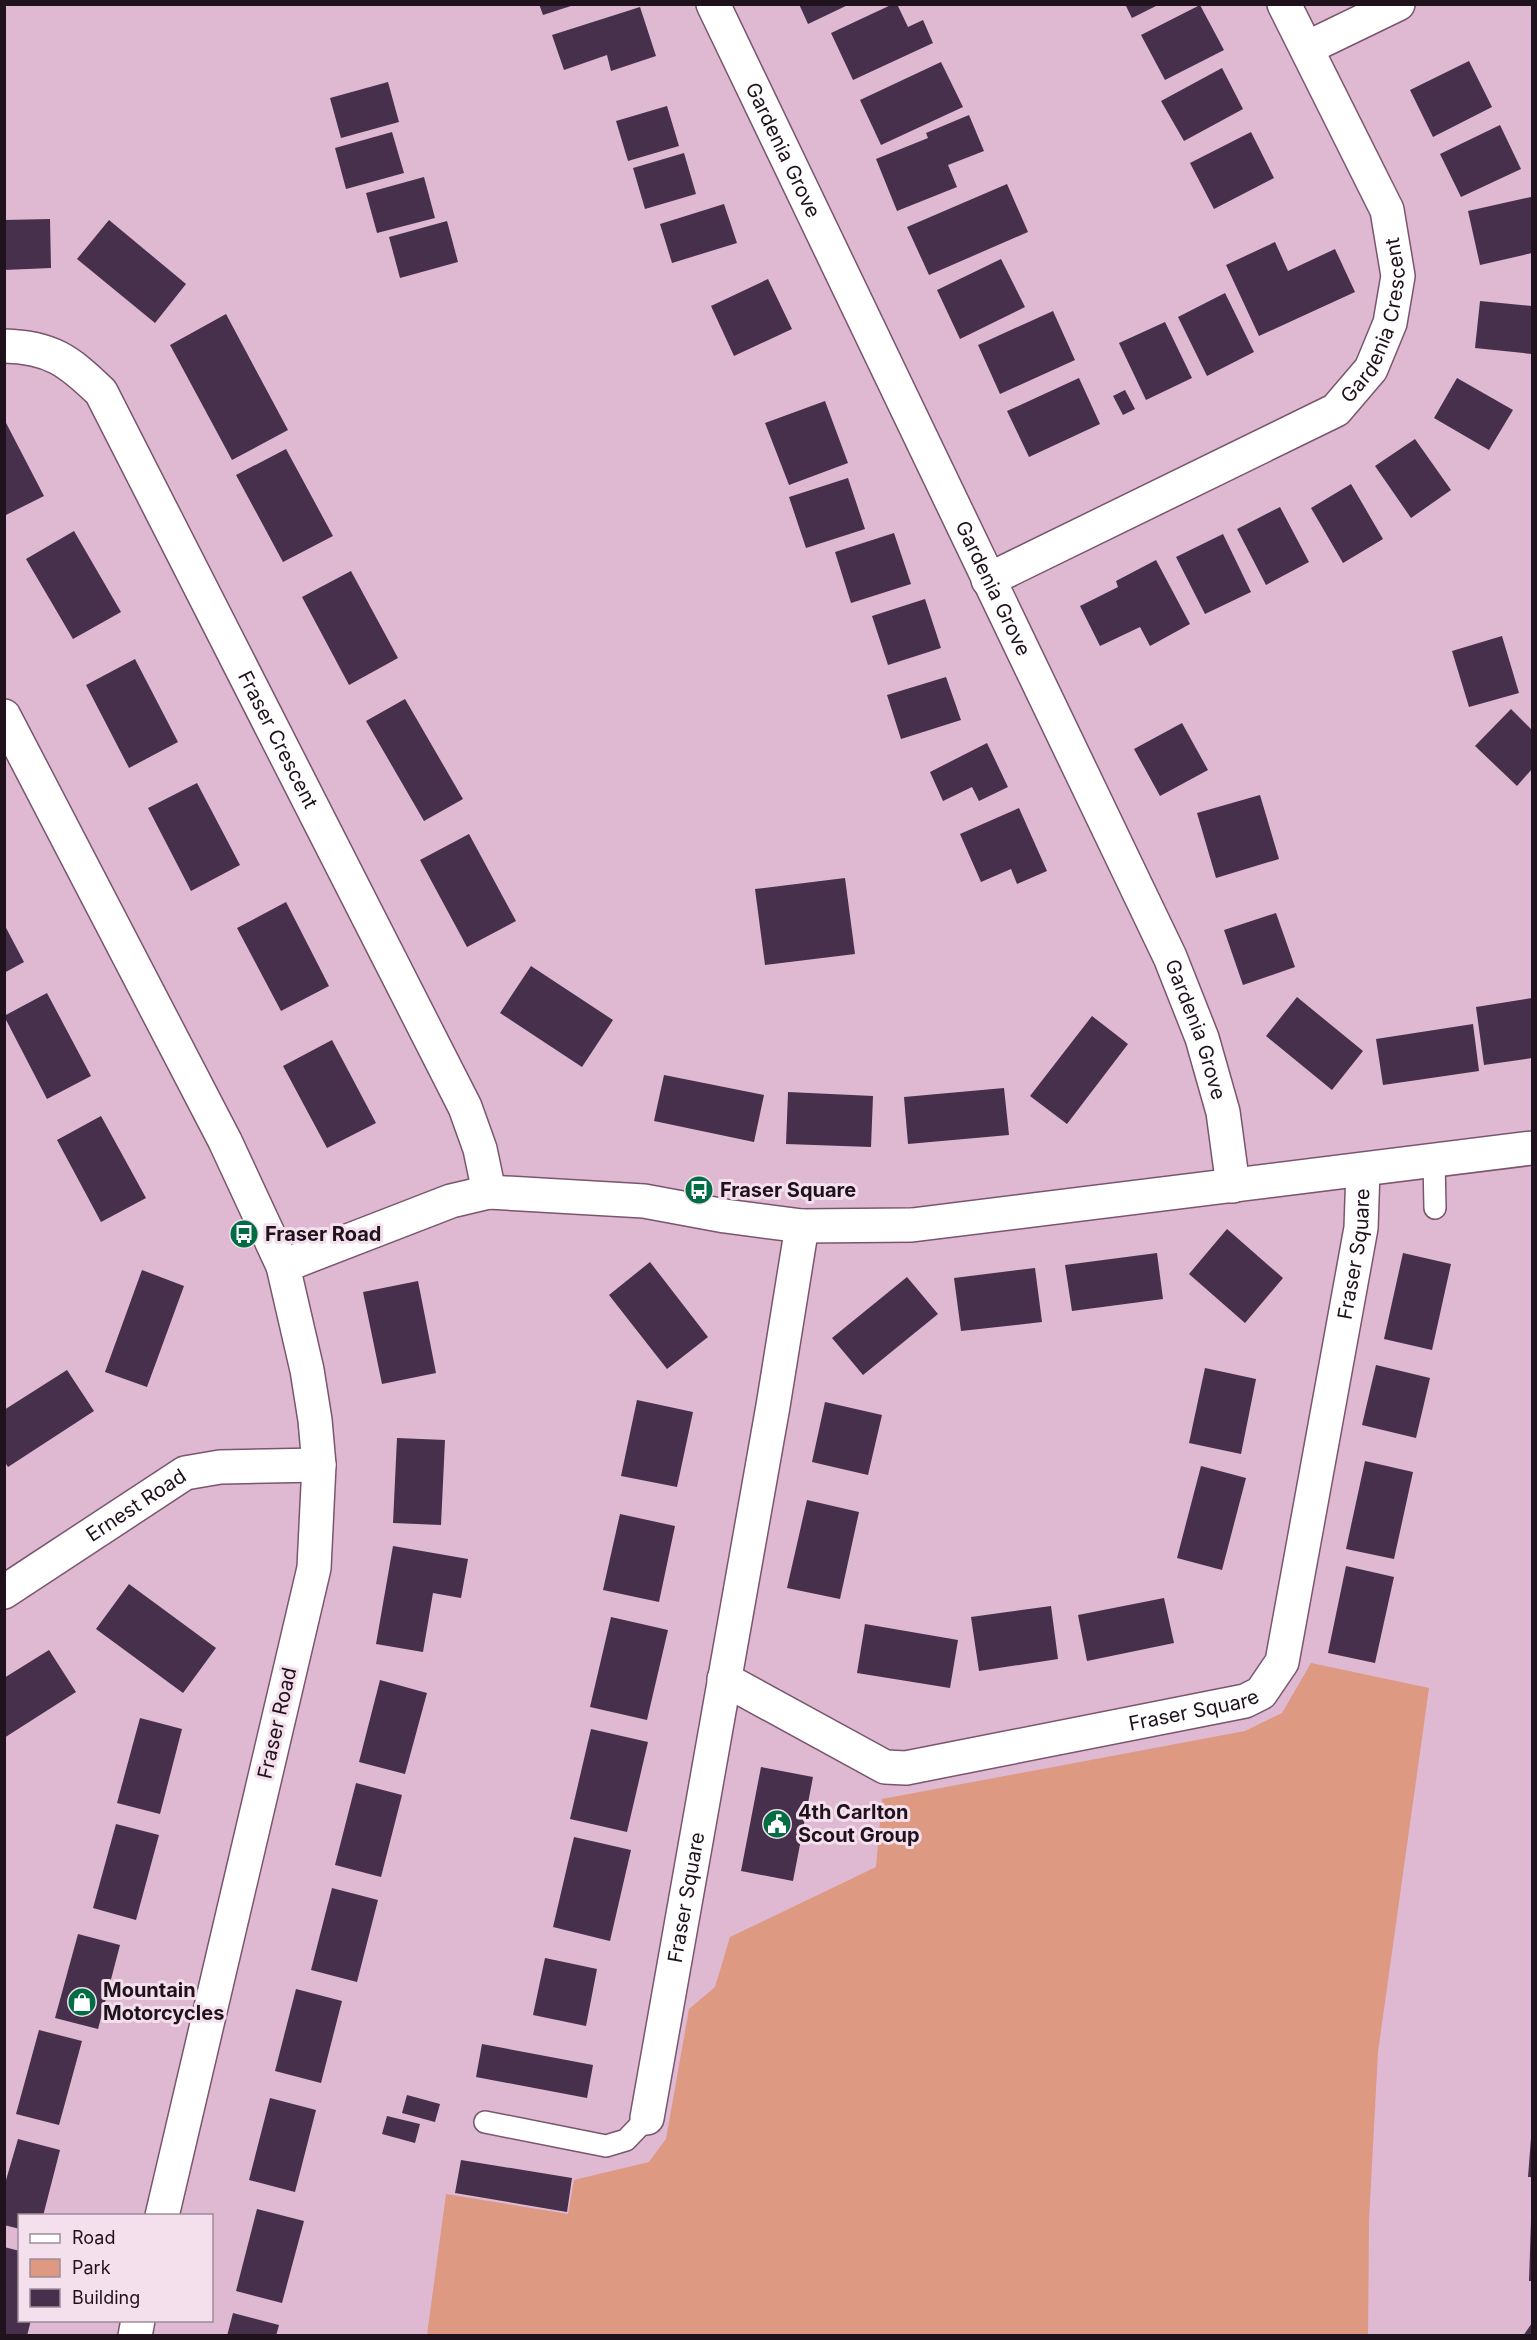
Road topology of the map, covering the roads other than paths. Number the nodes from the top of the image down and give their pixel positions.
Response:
1 (712, 4) edge
2 (1284, 4) edge
3 (1398, 4) edge
4 (1307, 48) junction
5 (4, 346) edge
6 (988, 580) junction
7 (4, 716) edge
8 (1533, 1148) edge
9 (1434, 1161) junction
10 (1363, 1170) junction
11 (1233, 1186) junction
12 (489, 1192) junction
13 (1435, 1208) dead end
14 (802, 1226) junction
15 (283, 1266) junction
16 (319, 1465) junction
17 (4, 1592) edge
18 (724, 1679) junction
19 (647, 2118) joint
20 (485, 2122) dead end
21 (162, 2214) edge

1 - 6 street, Gardenia Grove
2 - 4 street, Gardenia Crescent
3 - 4 street
4 - 6 street, Gardenia Crescent
5 - 12 street, Fraser Crescent
6 - 11 street, Gardenia Grove
7 - 15 street, Fraser Road
8 - 9 street, Fraser Square
9 - 10 street, Fraser Square
9 - 13 lane
10 - 11 street, Fraser Square
10 - 18 street, Fraser Square
11 - 14 street, Fraser Square
12 - 14 street, Fraser Square
12 - 15 street, Fraser Square
14 - 18 street, Fraser Square
15 - 16 street, Fraser Road
16 - 17 street, Ernest Road
16 - 21 street, Fraser Road
18 - 19 street, Fraser Square
19 - 20 lane

